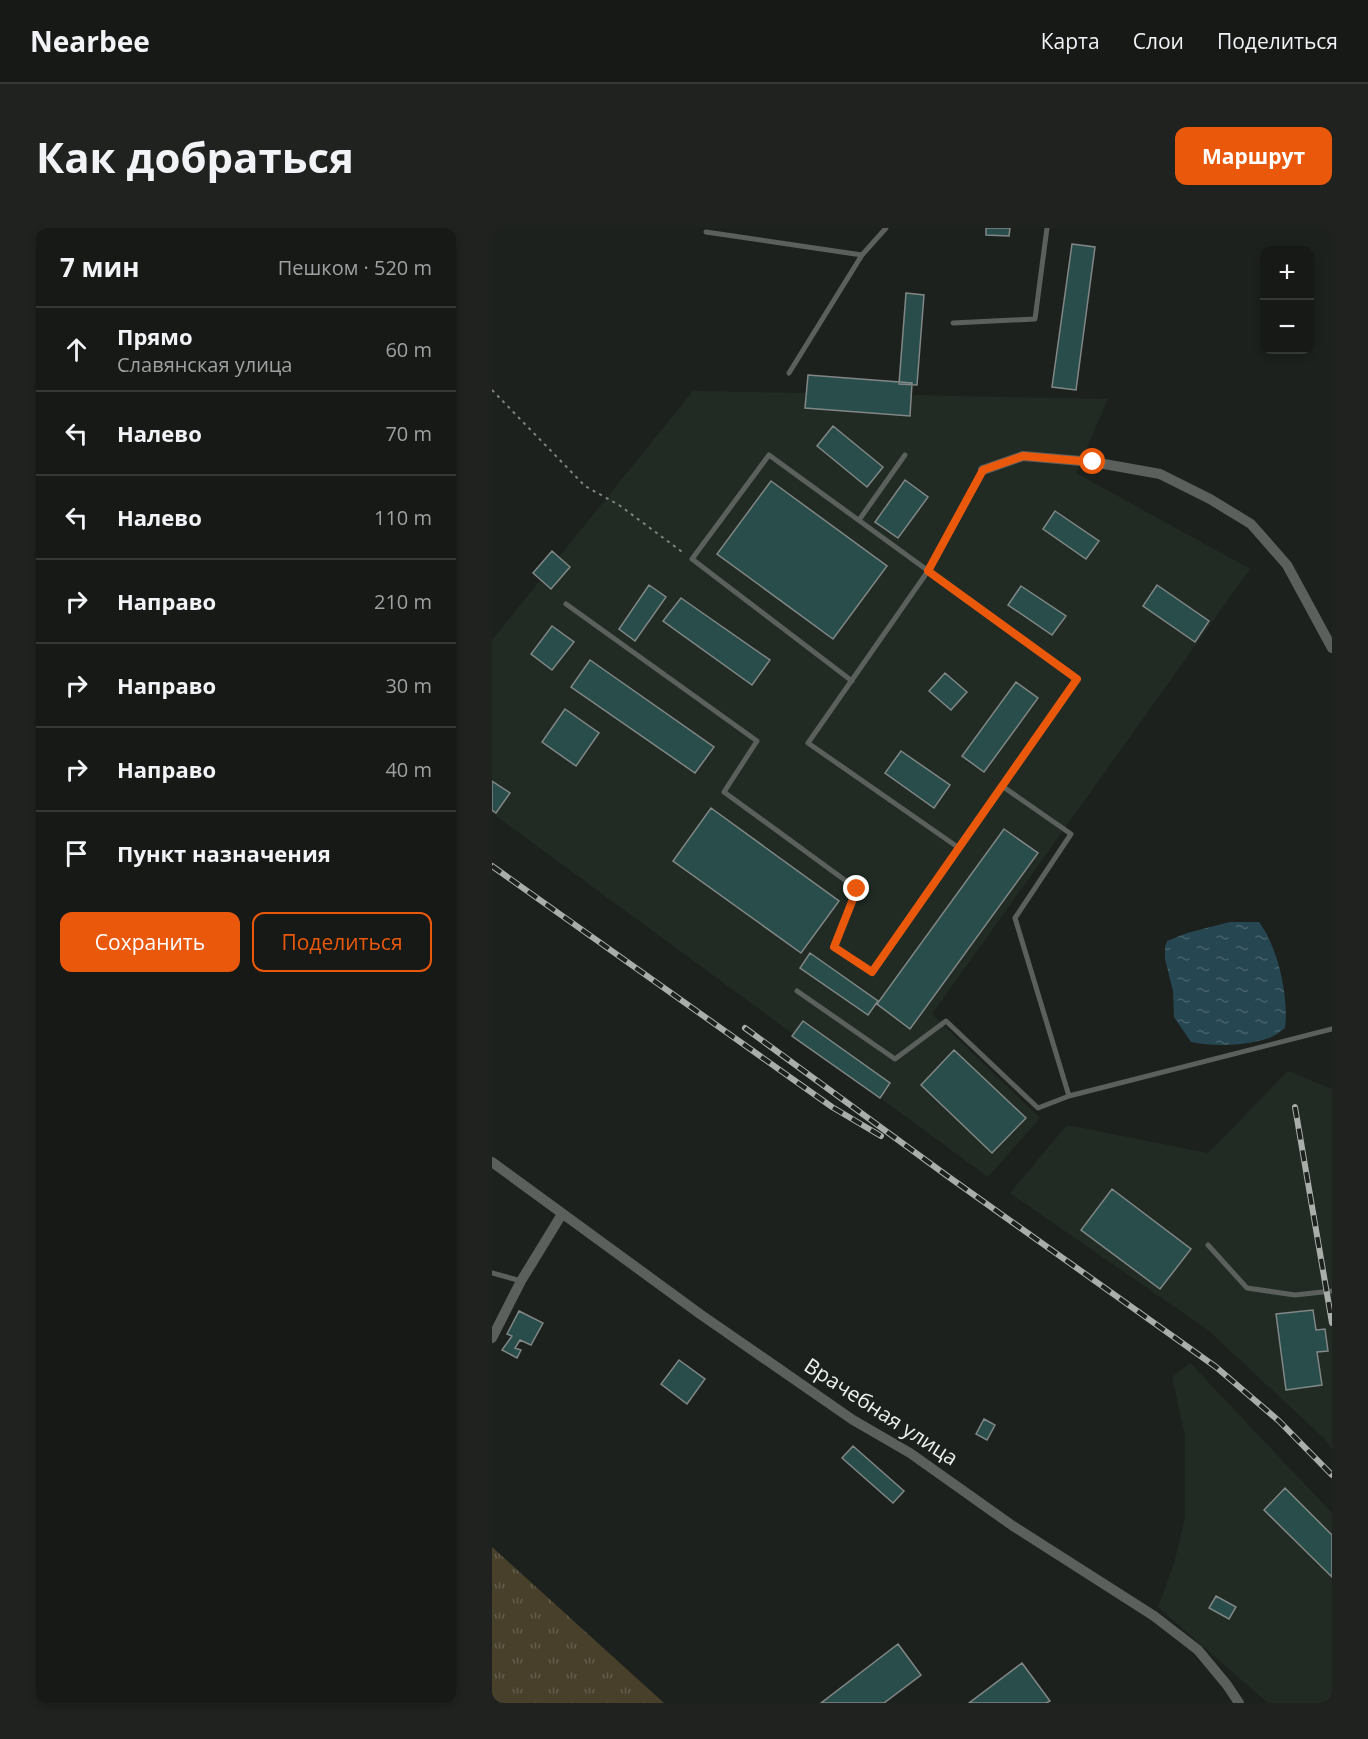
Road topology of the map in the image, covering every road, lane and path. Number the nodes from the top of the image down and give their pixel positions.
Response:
1 (886, 228) edge
2 (1047, 228) edge
3 (706, 232) dead end
4 (862, 255) junction
5 (953, 323) dead end
6 (789, 373) dead end
7 (492, 390) edge
8 (905, 454) dead end
9 (983, 470) joint
10 (859, 520) junction
11 (692, 559) junction
12 (928, 571) junction
13 (566, 604) dead end
14 (1332, 648) edge
15 (852, 681) junction
16 (1002, 786) junction
17 (958, 848) junction
18 (797, 992) dead end
19 (1332, 1029) edge
20 (1069, 1096) junction
21 (492, 1162) edge
22 (562, 1214) junction
23 (1208, 1245) dead end
24 (492, 1273) edge
25 (521, 1281) junction
26 (1332, 1291) edge
27 (492, 1338) edge
28 (1239, 1703) edge

1 - 4 lane
2 - 5 lane
3 - 4 lane
4 - 6 lane
7 - 11 path
8 - 10 lane
9 - 12 lane
9 - 14 street
10 - 11 lane
10 - 12 lane
11 - 15 lane
12 - 15 lane
12 - 16 lane
13 - 17 lane
15 - 17 lane
16 - 17 lane
16 - 20 lane
18 - 20 lane
19 - 20 lane
21 - 22 street, Врачебная улица
22 - 25 street
22 - 28 street, Врачебная улица
23 - 26 lane
24 - 25 lane
25 - 27 street

